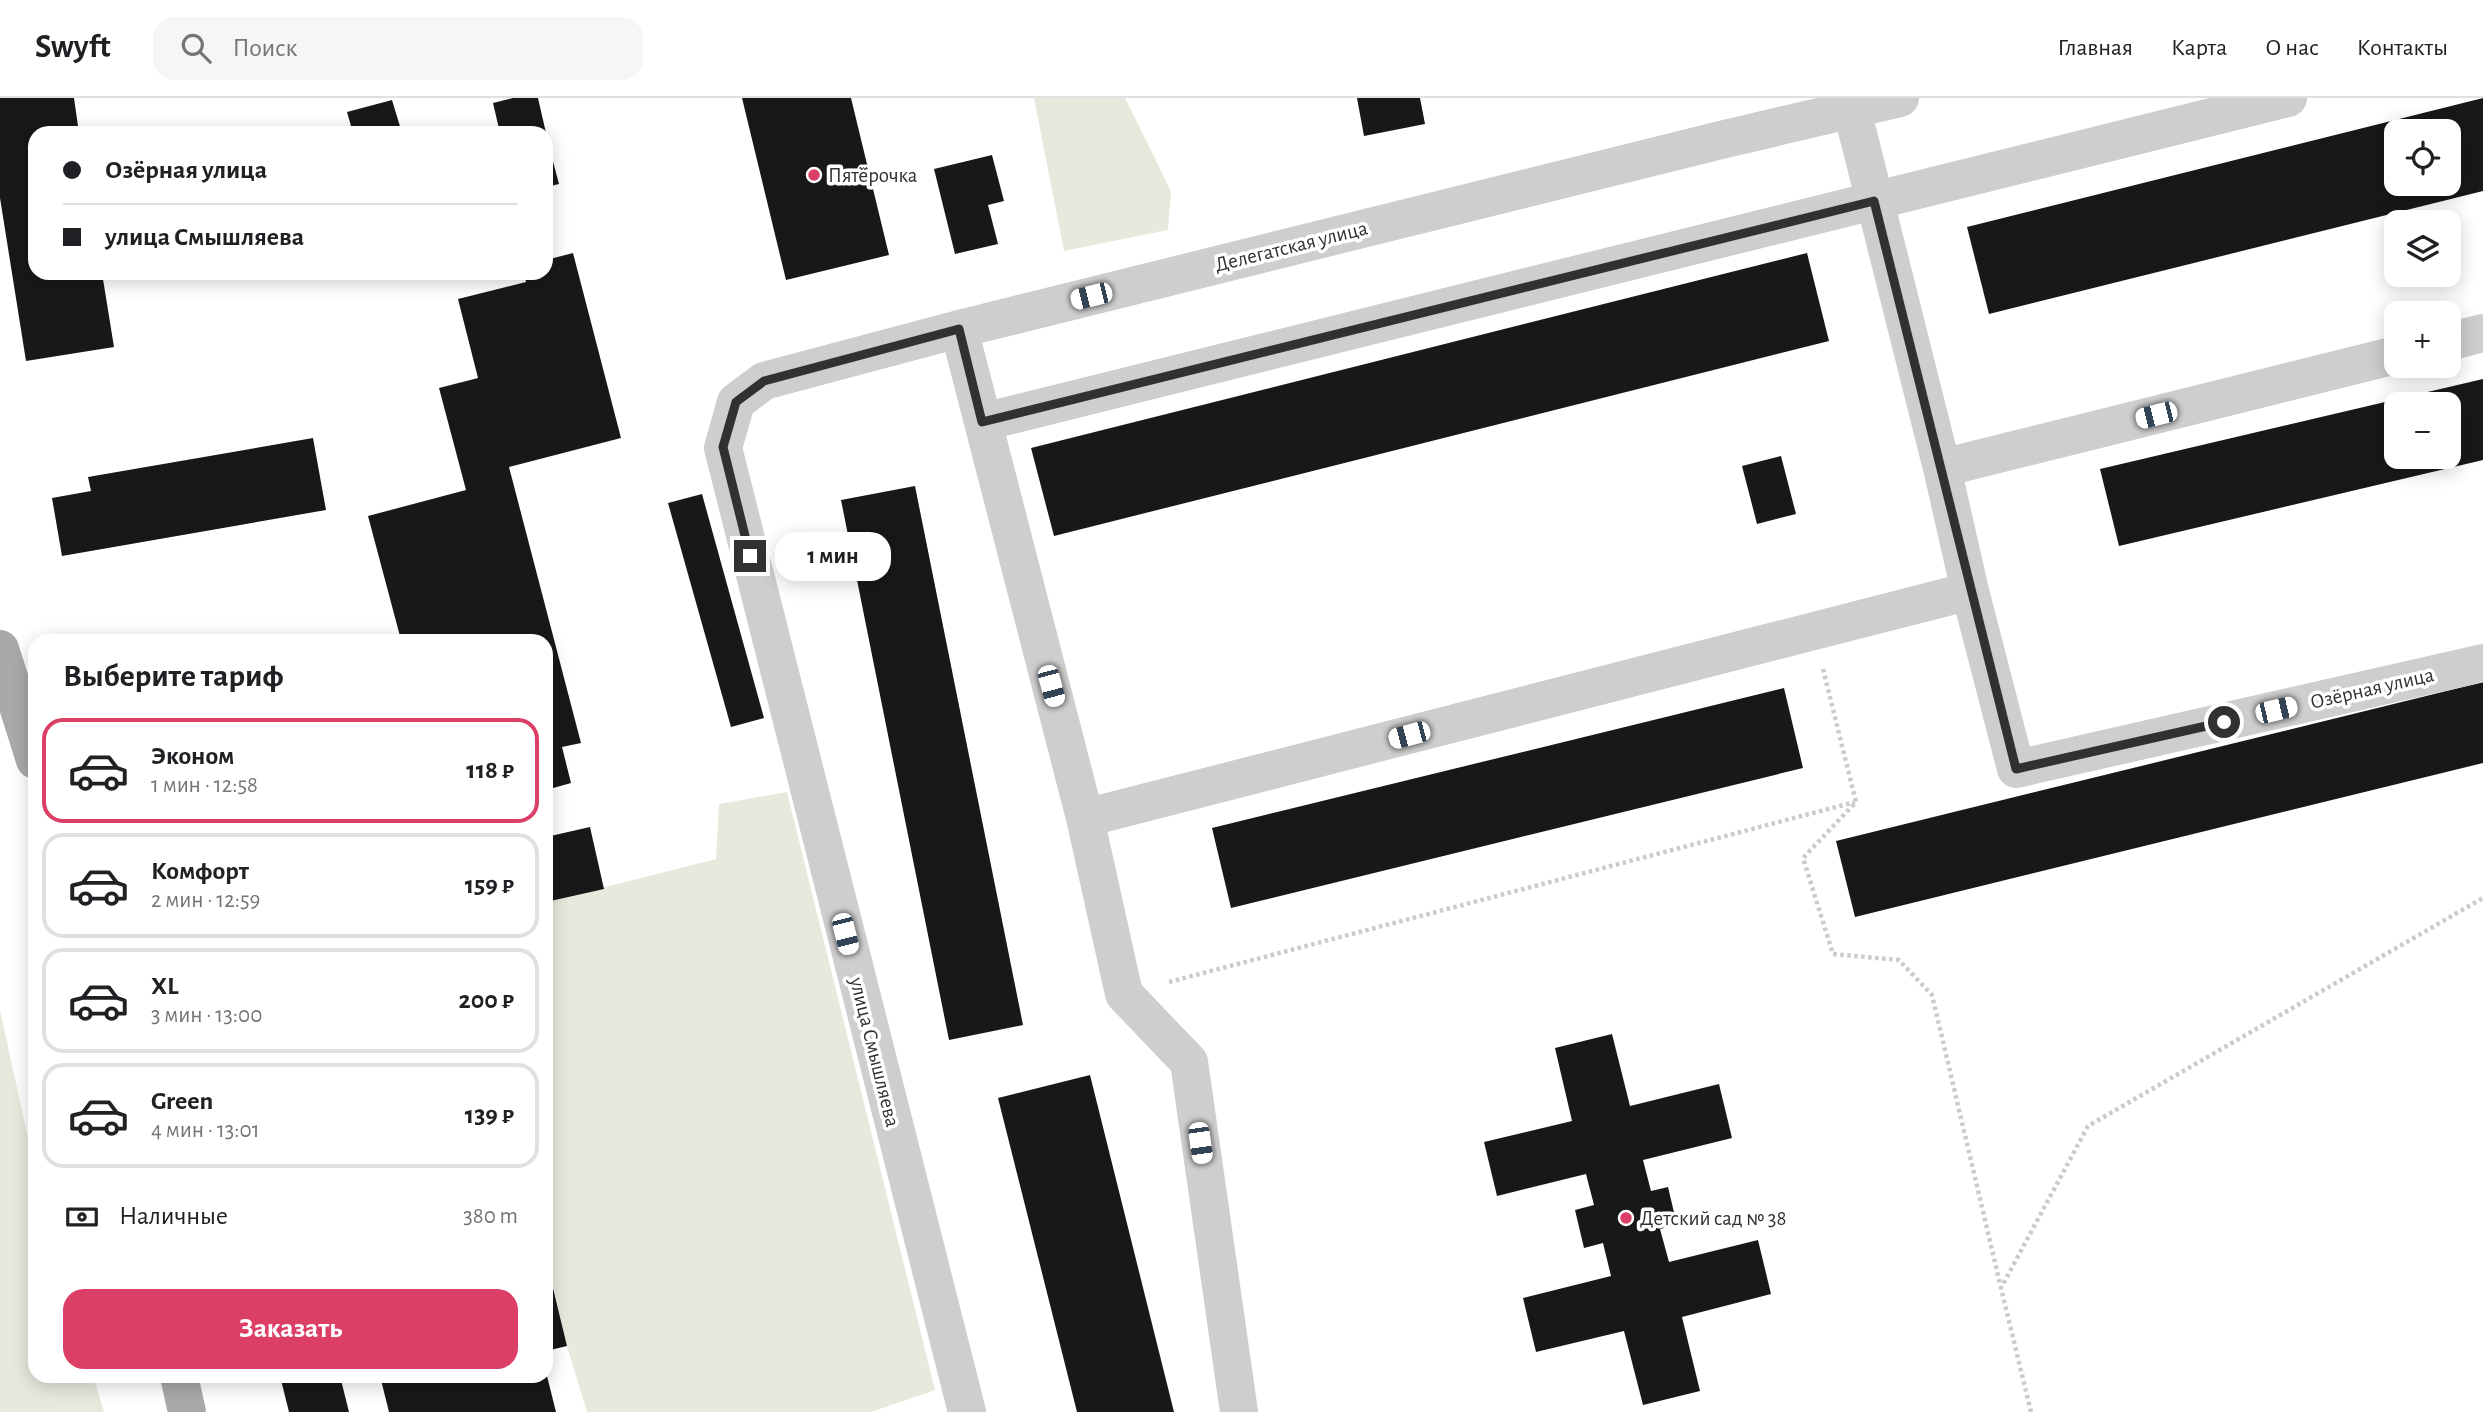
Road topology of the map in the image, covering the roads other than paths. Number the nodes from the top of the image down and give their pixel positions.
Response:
1 (1900, 98) edge
2 (2288, 98) edge
3 (1852, 110) junction
4 (1874, 201) junction
5 (959, 329) junction
6 (2483, 333) edge
7 (2461, 339) edge
8 (2384, 358) edge
9 (982, 422) junction
10 (723, 447) joint
11 (1942, 468) junction
12 (1970, 591) junction
13 (0, 649) edge
14 (2483, 663) edge
15 (28, 738) edge
16 (1085, 818) junction
17 (181, 1383) edge
18 (187, 1412) edge
19 (967, 1412) edge
20 (1239, 1412) edge

1 - 3 street, Делегатская улица
2 - 4 street
3 - 4 street
3 - 5 street, Делегатская улица
4 - 9 street
4 - 11 street
5 - 9 street
5 - 10 street, Делегатская улица
6 - 7 street
8 - 11 street
9 - 16 street
10 - 19 street, улица Смышляева
11 - 12 street
12 - 14 street, Озёрная улица
12 - 16 street
13 - 15 main road
16 - 20 street
17 - 18 main road

